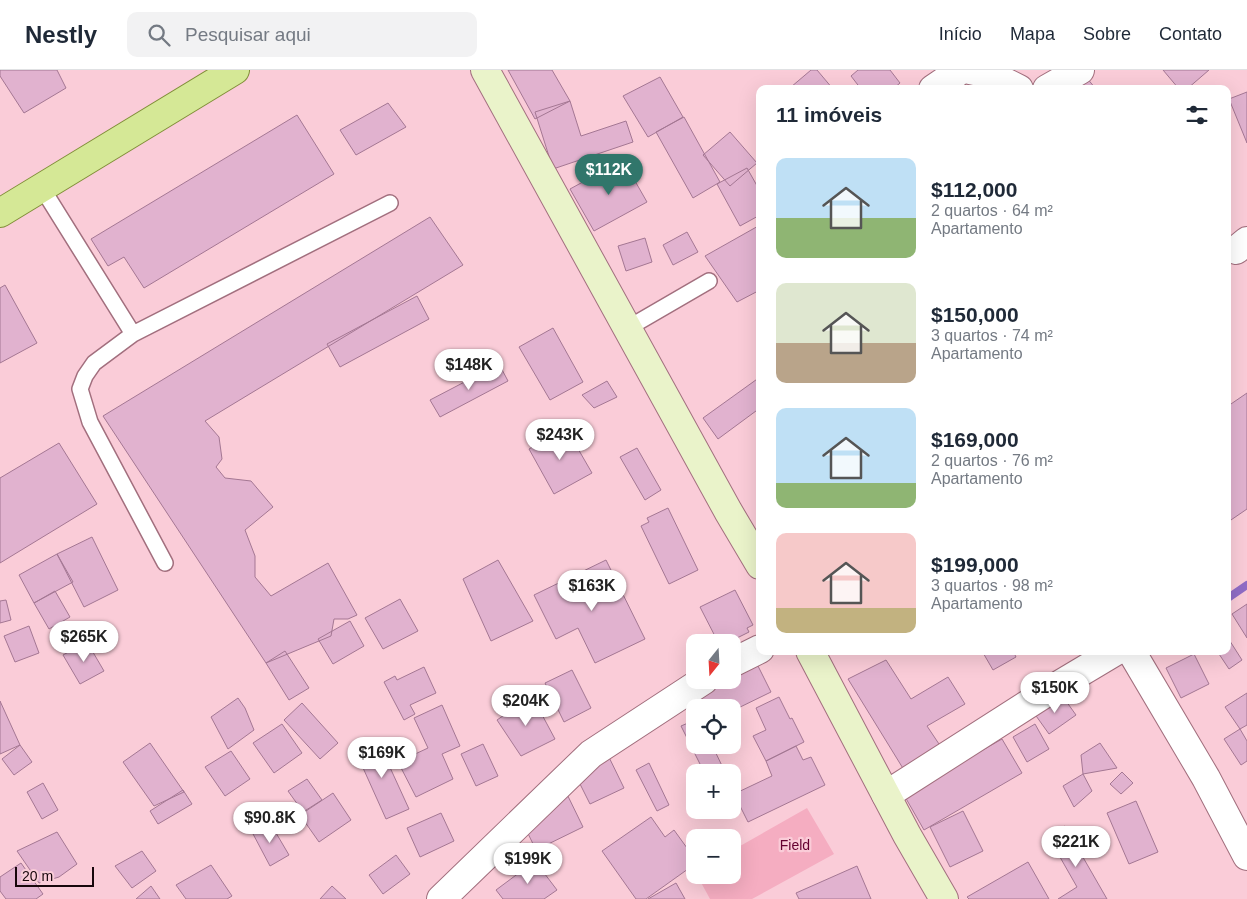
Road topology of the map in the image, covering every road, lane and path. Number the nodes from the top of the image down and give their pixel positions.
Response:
1 (235, 70) edge
2 (485, 70) edge
3 (961, 70) edge
4 (970, 70) edge
5 (1080, 70) edge
6 (939, 85) edge
7 (1011, 85) edge
8 (1054, 85) edge
9 (42, 188) junction
10 (390, 203) dead end
11 (0, 213) edge
12 (709, 281) dead end
13 (628, 328) junction
14 (133, 334) junction
15 (756, 558) edge
16 (165, 563) dead end
17 (756, 651) edge
18 (812, 655) edge
19 (1109, 655) edge
20 (1132, 655) edge
21 (741, 658) edge
22 (690, 689) edge
23 (886, 794) junction
24 (1247, 856) edge
25 (441, 899) edge
26 (944, 899) edge

1 - 9 main road
2 - 13 street
3 - 6 street
4 - 7 street
5 - 8 street
9 - 11 main road
9 - 14 lane
10 - 14 lane
12 - 13 lane
13 - 15 street
14 - 16 lane
17 - 21 street
18 - 23 street
19 - 23 street
20 - 24 street
22 - 25 street
23 - 26 street

